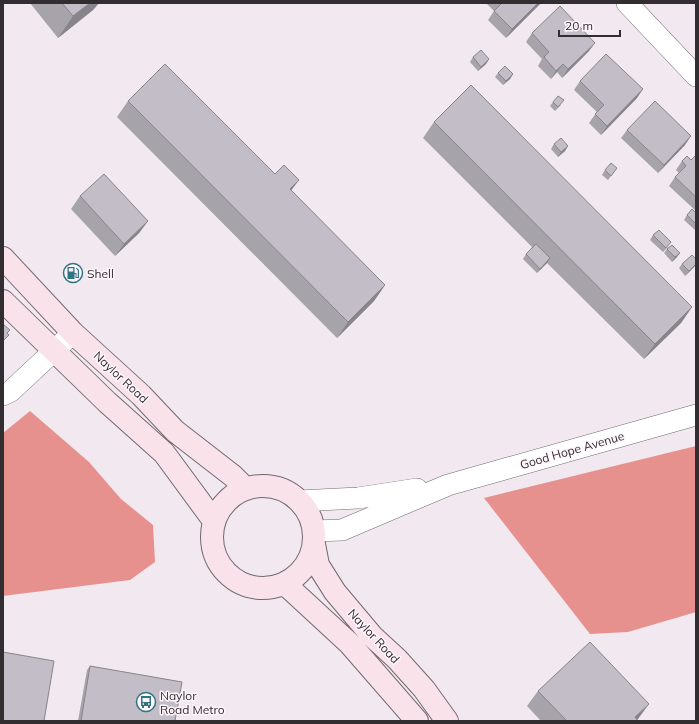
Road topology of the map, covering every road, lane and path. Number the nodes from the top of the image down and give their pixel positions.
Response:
1 (626, 3) edge
2 (696, 76) edge
3 (3, 258) edge
4 (3, 301) edge
5 (73, 333) junction
6 (53, 351) junction
7 (3, 394) edge
8 (696, 416) edge
9 (448, 485) junction
10 (246, 489) junction
11 (299, 501) junction
12 (214, 521) junction
13 (314, 538) junction
14 (285, 584) junction
15 (417, 721) edge
16 (447, 721) edge

1 - 2 street
3 - 5 main road, Naylor Road
4 - 6 main road
5 - 6 street
5 - 10 main road, Naylor Road
6 - 7 street
6 - 12 main road
8 - 9 street, Good Hope Avenue
9 - 11 street, Good Hope Avenue
9 - 13 street, Good Hope Avenue
10 - 11 main road
10 - 12 main road
11 - 13 main road
12 - 14 main road
13 - 14 main road
13 - 16 main road, Naylor Road
14 - 15 main road, Naylor Road

